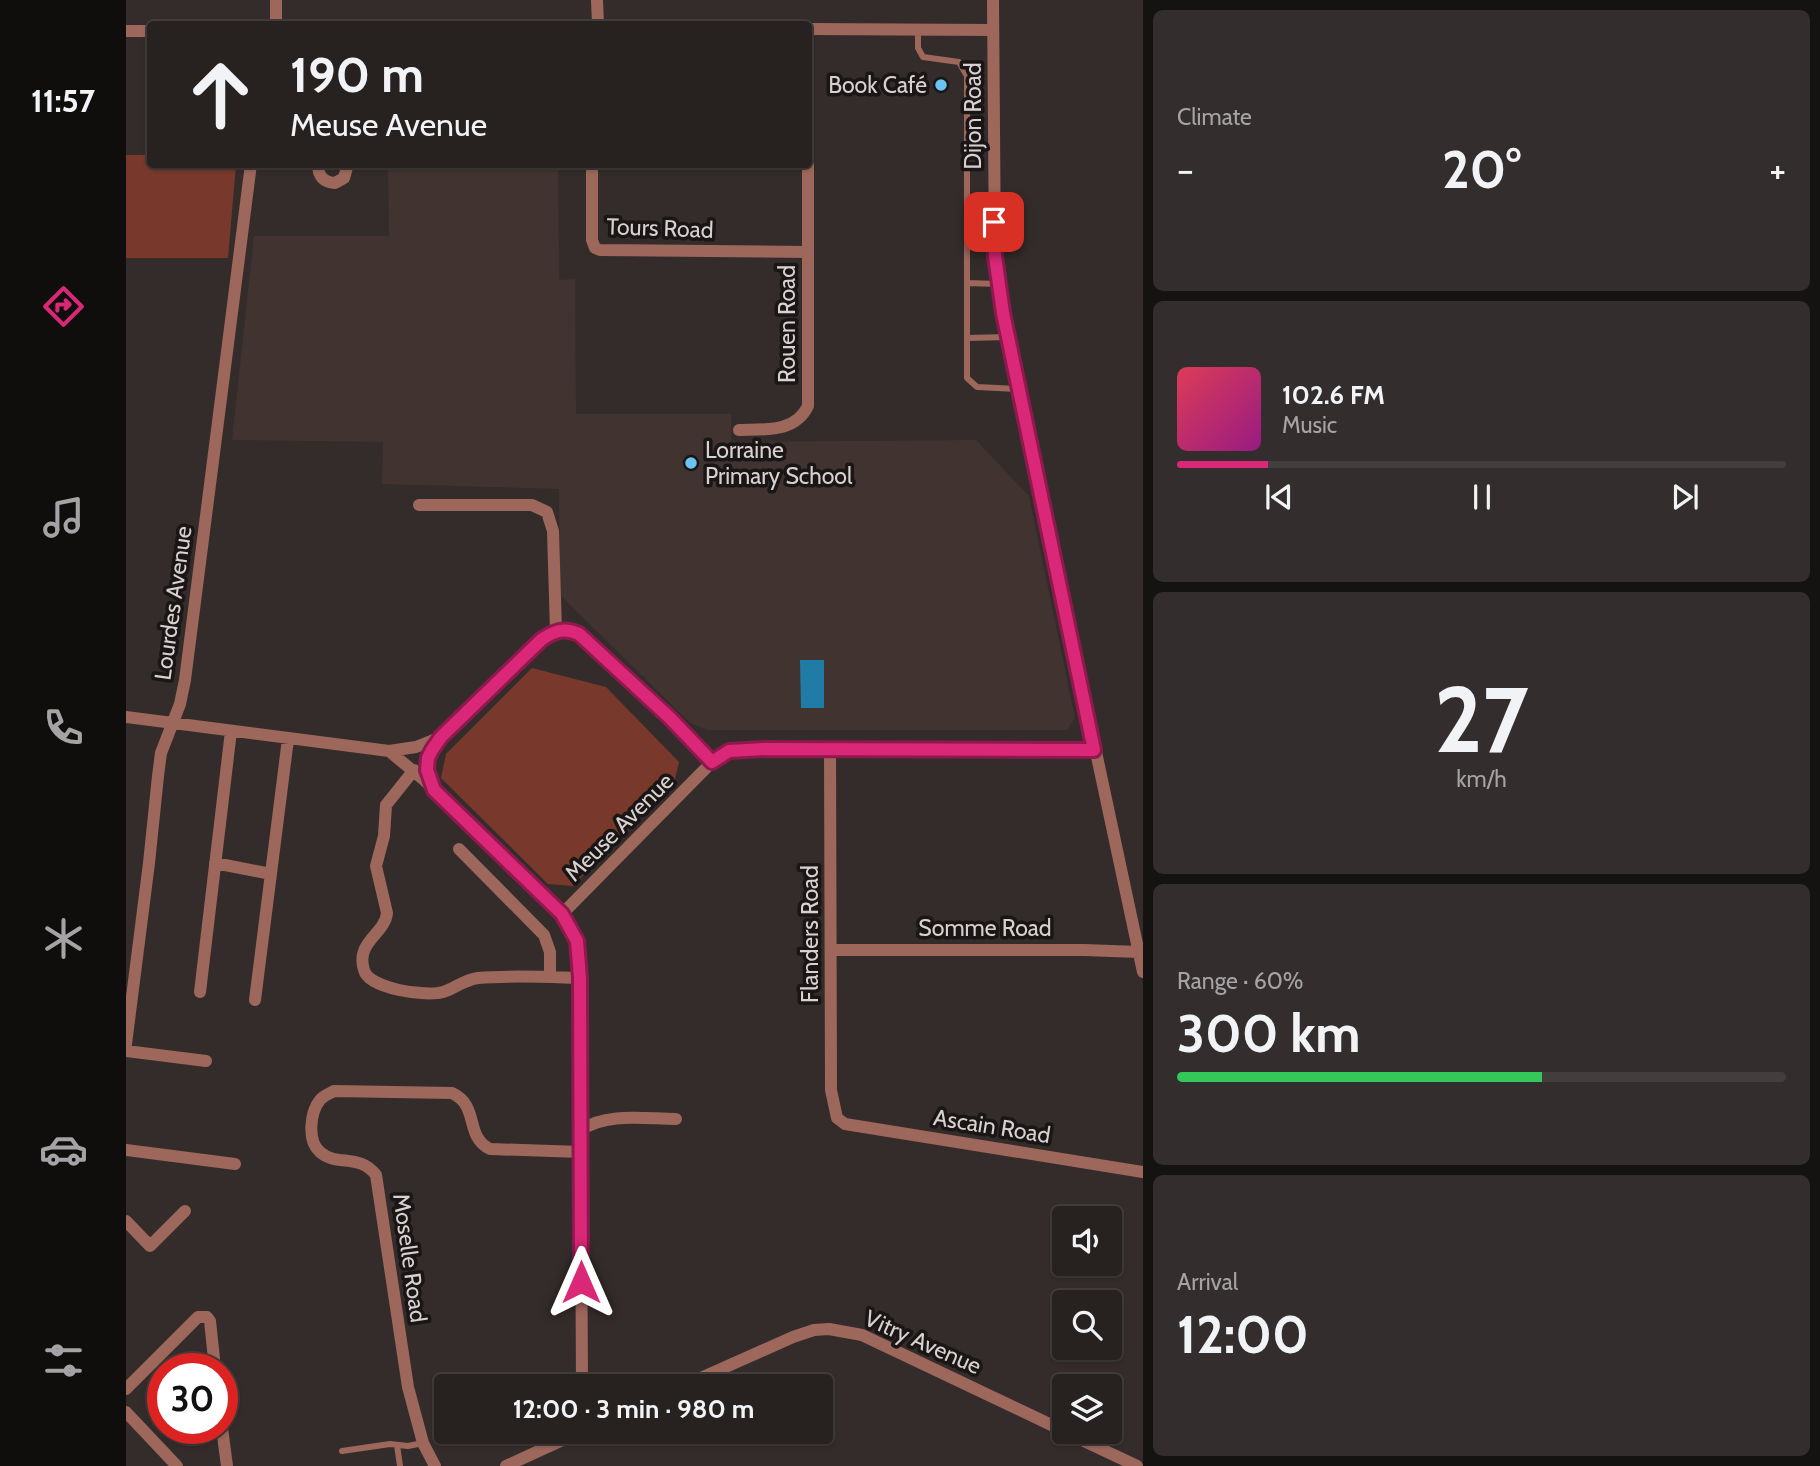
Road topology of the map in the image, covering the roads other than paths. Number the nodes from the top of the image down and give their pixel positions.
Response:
1 (276, 0) edge
2 (597, 0) edge
3 (993, 0) edge
4 (276, 21) edge
5 (598, 21) edge
6 (812, 29) edge
7 (918, 30) junction
8 (993, 30) junction
9 (126, 31) edge
10 (147, 31) edge
11 (250, 168) edge
12 (319, 168) edge
13 (347, 168) edge
14 (592, 168) edge
15 (808, 168) edge
16 (967, 212) junction
17 (994, 214) junction
18 (967, 246) junction
19 (995, 246) junction
20 (808, 252) junction
21 (967, 283) junction
22 (998, 284) junction
23 (1008, 337) junction
24 (967, 338) junction
25 (1019, 389) junction
26 (739, 430) dead end
27 (419, 505) dead end
28 (556, 631) junction
29 (126, 717) edge
30 (174, 723) junction
31 (231, 731) junction
32 (441, 737) junction
33 (288, 739) junction
34 (831, 750) junction
35 (1094, 750) junction
36 (389, 751) junction
37 (712, 762) junction
38 (414, 770) junction
39 (434, 790) junction
40 (459, 849) dead end
41 (215, 863) junction
42 (271, 874) junction
43 (562, 914) junction
44 (832, 950) junction
45 (1139, 953) junction
46 (1143, 972) edge
47 (550, 977) junction
48 (580, 978) junction
49 (200, 992) dead end
50 (256, 1000) dead end
51 (126, 1044) edge
52 (126, 1051) edge
53 (206, 1061) dead end
54 (836, 1118) joint
55 (676, 1119) dead end
56 (581, 1130) junction
57 (126, 1150) edge
58 (581, 1152) junction
59 (235, 1164) dead end
60 (1143, 1172) edge
61 (186, 1210) dead end
62 (126, 1221) edge
63 (163, 1353) edge
64 (213, 1353) edge
65 (147, 1368) edge
66 (582, 1374) edge
67 (710, 1374) edge
68 (126, 1389) edge
69 (126, 1412) edge
70 (1052, 1425) edge
71 (424, 1443) junction
72 (224, 1444) edge
73 (554, 1444) edge
74 (1091, 1444) edge
75 (397, 1446) junction
76 (342, 1451) dead end
77 (177, 1466) edge
78 (227, 1466) edge
79 (400, 1466) edge
80 (435, 1466) edge
81 (506, 1466) edge
82 (1137, 1466) edge

1 - 4 street
2 - 5 street
3 - 8 street, Dijon Road
6 - 7 street
7 - 8 street
7 - 16 lane
8 - 17 street, Dijon Road
9 - 10 street
11 - 30 street, Lourdes Avenue
12 - 13 street
14 - 20 street, Tours Road
15 - 20 street, Rouen Road
16 - 17 lane
16 - 18 lane
17 - 19 street, Dijon Road
18 - 19 lane
18 - 21 lane
19 - 22 street, Dijon Road
20 - 26 street, Rouen Road
21 - 22 lane
21 - 24 lane
22 - 23 street, Dijon Road
23 - 24 lane
23 - 25 street, Dijon Road
24 - 25 lane
25 - 35 street, Dijon Road
27 - 28 street
28 - 32 street
28 - 37 street
29 - 30 street
30 - 31 street
30 - 51 street, Lourdes Avenue
31 - 33 street
31 - 41 street
32 - 36 street
32 - 39 street
33 - 36 street
33 - 42 street
34 - 35 street, Meuse Avenue
34 - 37 street, Meuse Avenue
34 - 44 street, Flanders Road
35 - 45 street, Dijon Road
36 - 38 street, Meuse Avenue
37 - 43 street, Meuse Avenue
38 - 39 street, Meuse Avenue
38 - 47 street
39 - 43 street, Meuse Avenue
40 - 47 street
41 - 42 street
41 - 49 street
42 - 50 street
43 - 48 street
44 - 45 street, Somme Road
44 - 54 street, Flanders Road
45 - 46 street, Dijon Road
47 - 48 street
48 - 56 street
52 - 53 street
54 - 60 street, Ascain Road
55 - 56 street
56 - 58 street
57 - 59 street
58 - 66 street
58 - 71 street, Moselle Road
61 - 62 street
63 - 64 street
65 - 68 street
67 - 70 street, Vitry Avenue
69 - 77 street
71 - 75 lane
71 - 80 street, Moselle Road
72 - 78 street
73 - 81 street
74 - 82 street, Vitry Avenue
75 - 76 lane
75 - 79 lane

